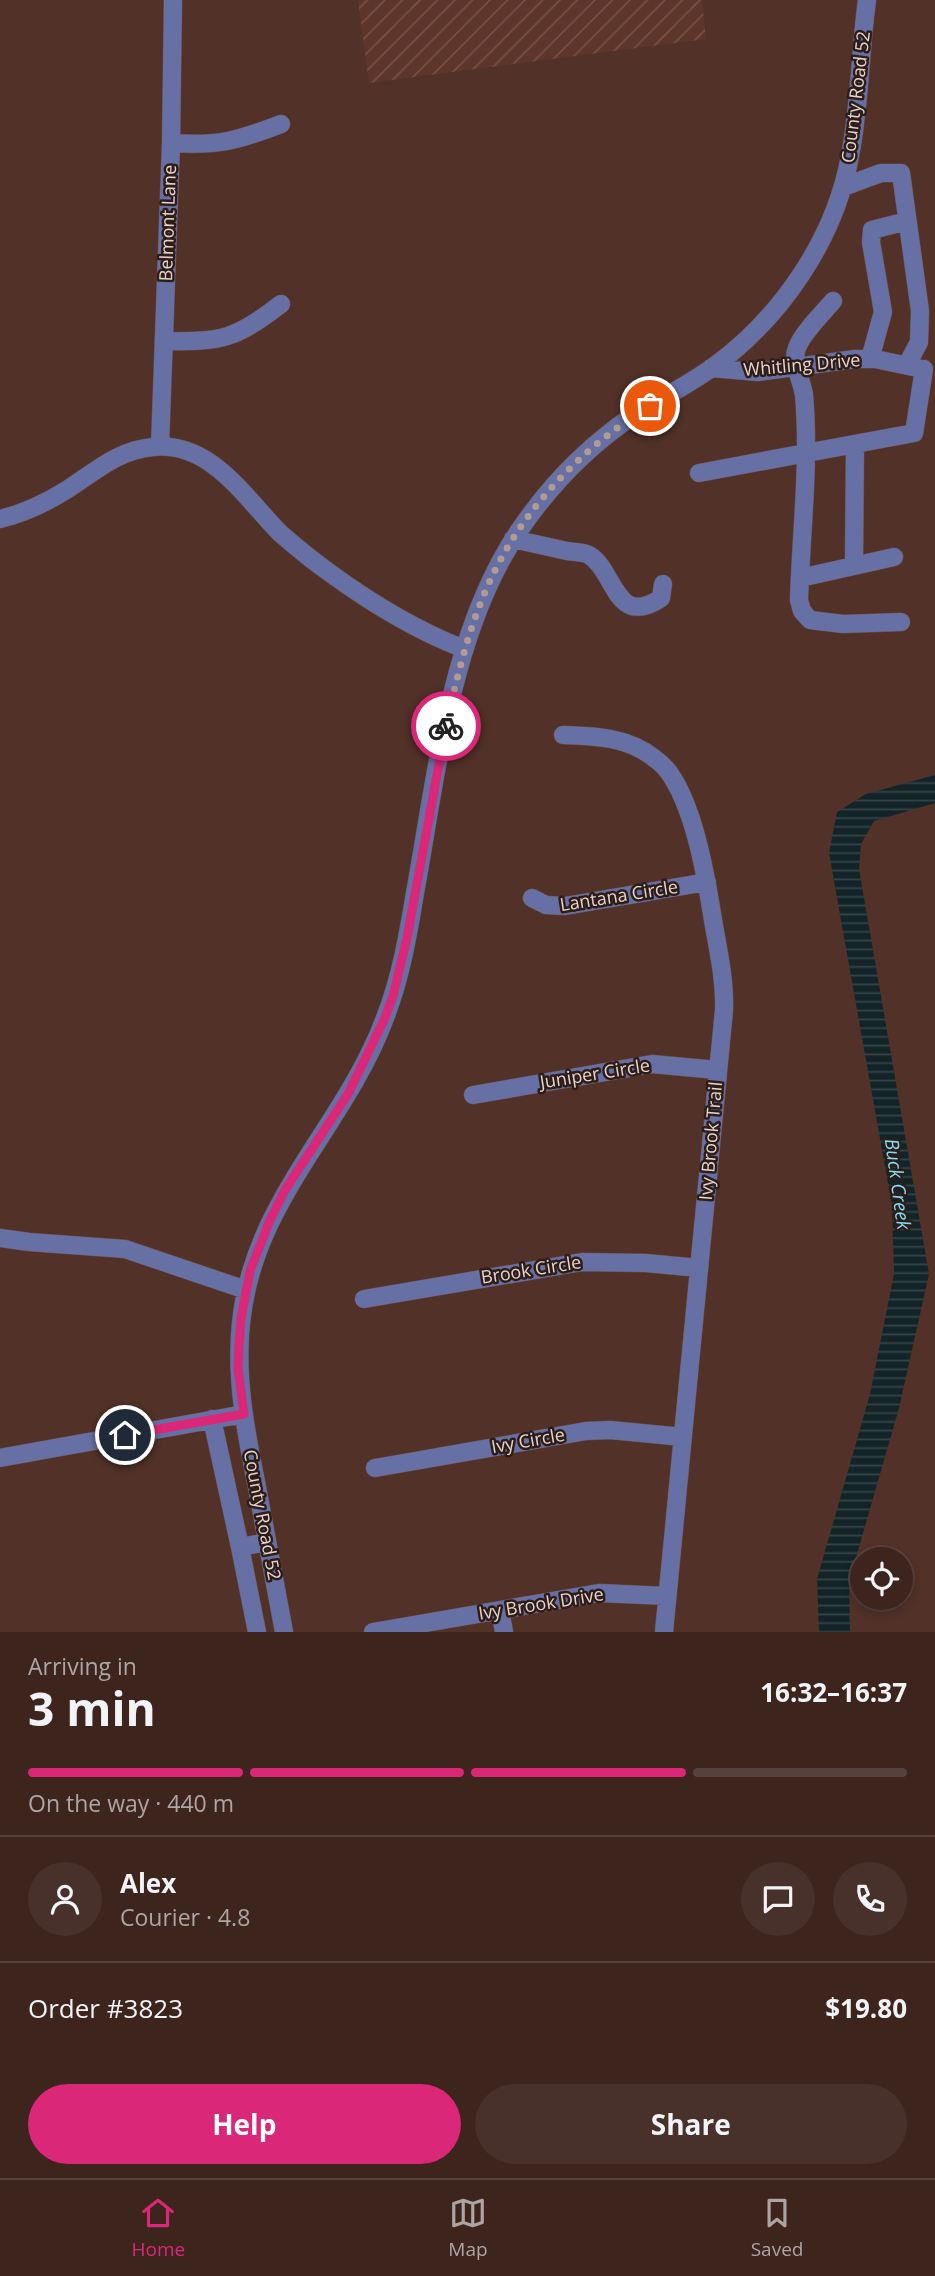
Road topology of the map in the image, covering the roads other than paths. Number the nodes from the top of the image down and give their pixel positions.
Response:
1 (173, 0) edge
2 (867, 0) edge
3 (281, 124) dead end
4 (171, 143) junction
5 (843, 187) junction
6 (907, 221) junction
7 (833, 301) dead end
8 (281, 304) dead end
9 (165, 341) junction
10 (870, 359) junction
11 (796, 366) junction
12 (711, 368) junction
13 (922, 369) edge
14 (855, 444) junction
15 (160, 446) junction
16 (807, 453) junction
17 (699, 473) dead end
18 (0, 519) edge
19 (513, 539) junction
20 (894, 557) dead end
21 (854, 566) junction
22 (800, 578) junction
23 (663, 584) dead end
24 (901, 622) dead end
25 (464, 649) junction
26 (563, 735) dead end
27 (707, 882) junction
28 (532, 898) dead end
29 (718, 1070) junction
30 (473, 1095) dead end
31 (0, 1238) edge
32 (699, 1268) junction
33 (246, 1290) junction
34 (364, 1298) dead end
35 (244, 1414) junction
36 (212, 1419) junction
37 (683, 1437) junction
38 (0, 1458) edge
39 (375, 1468) dead end
40 (267, 1542) junction
41 (240, 1547) junction
42 (667, 1596) junction
43 (500, 1610) junction
44 (257, 1632) edge
45 (284, 1632) edge
46 (373, 1632) edge
47 (504, 1632) edge
48 (664, 1632) edge

1 - 4 street, Belmont Lane
2 - 5 street, County Road 52
3 - 4 street
4 - 9 street, Belmont Lane
5 - 6 street
5 - 12 street, County Road 52
6 - 10 street
6 - 13 street
7 - 11 street
8 - 9 street
9 - 15 street, Belmont Lane
10 - 11 street, Whitling Drive
10 - 13 street, Whitling Drive
11 - 12 street, Whitling Drive
11 - 16 street
12 - 19 street, County Road 52
13 - 14 street
14 - 16 street
14 - 21 street
15 - 18 street
15 - 25 street
16 - 17 street
16 - 22 street
19 - 23 street
19 - 25 street, County Road 52
20 - 21 street
21 - 22 street
22 - 24 street
25 - 33 street, County Road 52
26 - 27 street, Ivy Brook Trail
27 - 28 street, Lantana Circle
27 - 29 street, Ivy Brook Trail
29 - 30 street, Juniper Circle
29 - 32 street, Ivy Brook Trail
31 - 33 street
32 - 34 street, Brook Circle
32 - 37 street, Ivy Brook Trail
33 - 35 street, County Road 52
35 - 36 street
35 - 40 street, County Road 52
36 - 38 street
36 - 41 street
37 - 39 street, Ivy Circle
37 - 42 street, Ivy Brook Trail
40 - 41 street
40 - 45 street, County Road 52
41 - 44 street
42 - 43 street, Ivy Brook Drive
42 - 48 street, Ivy Brook Trail
43 - 46 street, Ivy Brook Drive
43 - 47 street

